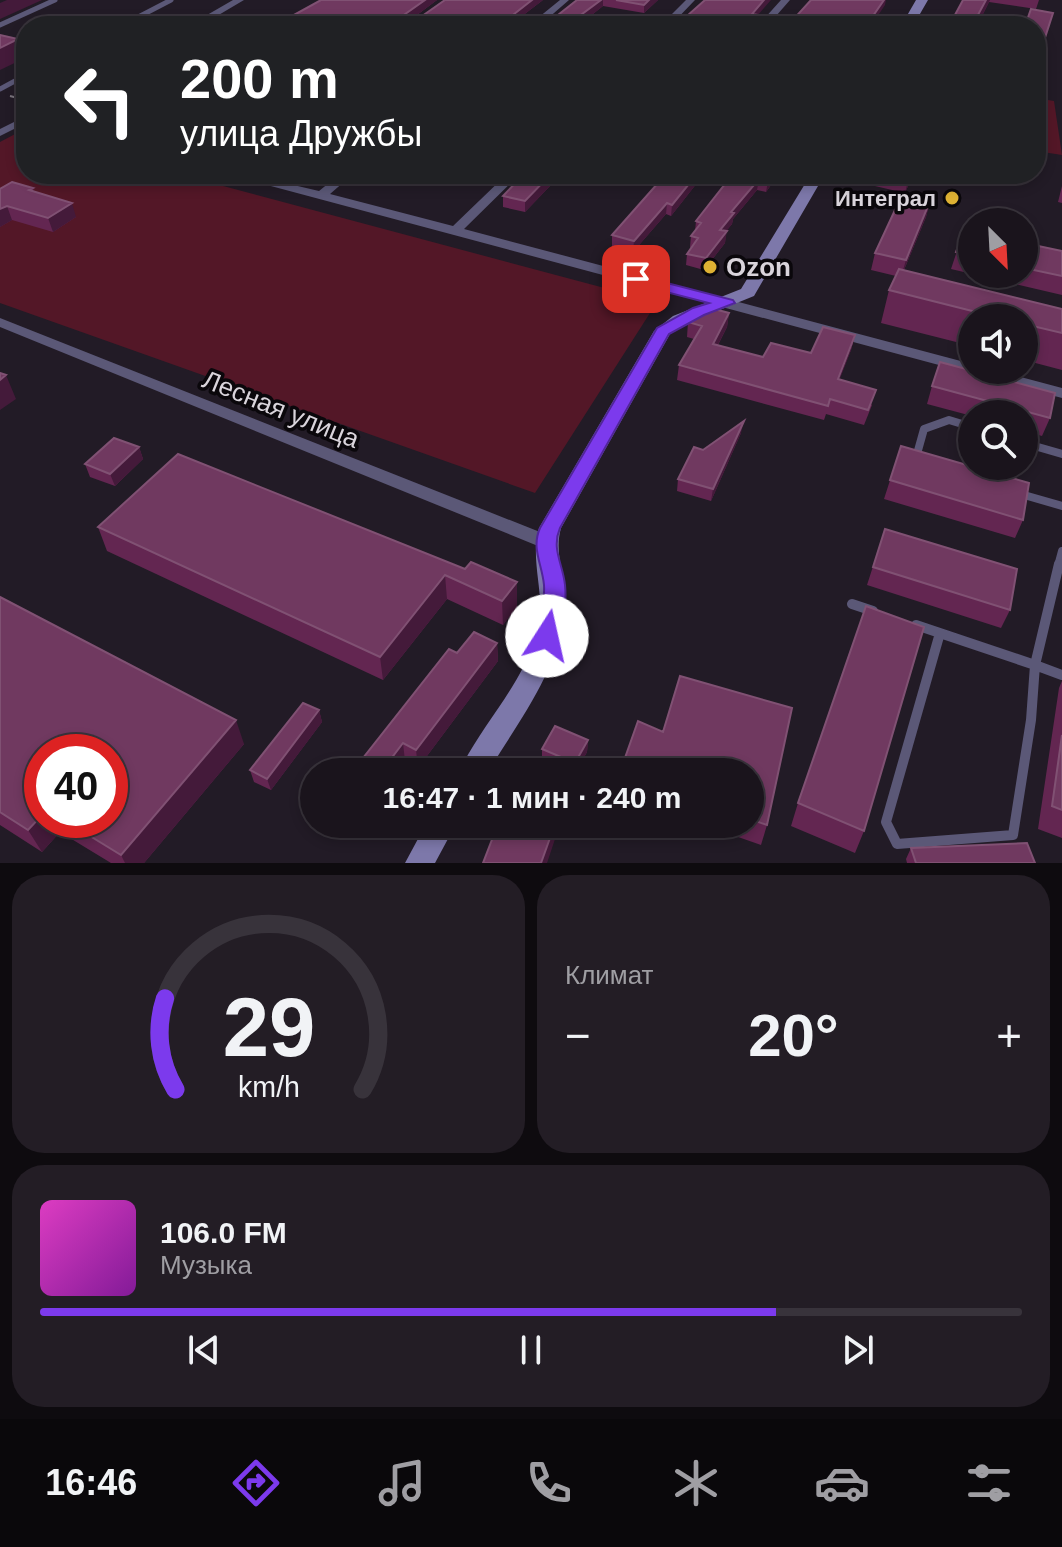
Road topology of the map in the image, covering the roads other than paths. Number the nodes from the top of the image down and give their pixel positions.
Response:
1 (55, 0) edge
2 (171, 0) edge
3 (240, 0) edge
4 (565, 0) edge
5 (691, 0) edge
6 (786, 0) edge
7 (20, 16) edge
8 (140, 16) edge
9 (211, 16) edge
10 (545, 16) edge
11 (675, 16) edge
12 (771, 16) edge
13 (274, 184) edge
14 (335, 184) edge
15 (504, 184) edge
16 (812, 184) edge
17 (321, 195) junction
18 (455, 231) junction
19 (727, 303) junction
20 (0, 322) edge
21 (958, 365) edge
22 (1029, 384) edge
23 (1062, 393) edge
24 (958, 423) edge
25 (1038, 447) edge
26 (1062, 454) edge
27 (934, 469) edge
28 (1005, 489) edge
29 (1062, 506) edge
30 (544, 541) junction
31 (1062, 551) edge
32 (852, 604) dead end
33 (882, 614) edge
34 (911, 624) edge
35 (940, 633) junction
36 (1035, 665) junction
37 (1062, 675) edge
38 (481, 758) edge
39 (434, 838) edge
40 (419, 863) edge

1 - 7 lane
2 - 8 lane
3 - 9 street
4 - 10 street
5 - 11 street
6 - 12 street
13 - 17 street
14 - 17 street
15 - 18 street
16 - 19 street
17 - 18 street
18 - 19 street
19 - 21 street
19 - 30 street
20 - 30 street, Лесная улица
22 - 23 street
24 - 27 lane
25 - 26 lane
28 - 29 lane
30 - 38 street
31 - 36 lane
32 - 33 lane
34 - 35 lane
35 - 36 lane
35 - 36 lane
36 - 37 lane
39 - 40 street

